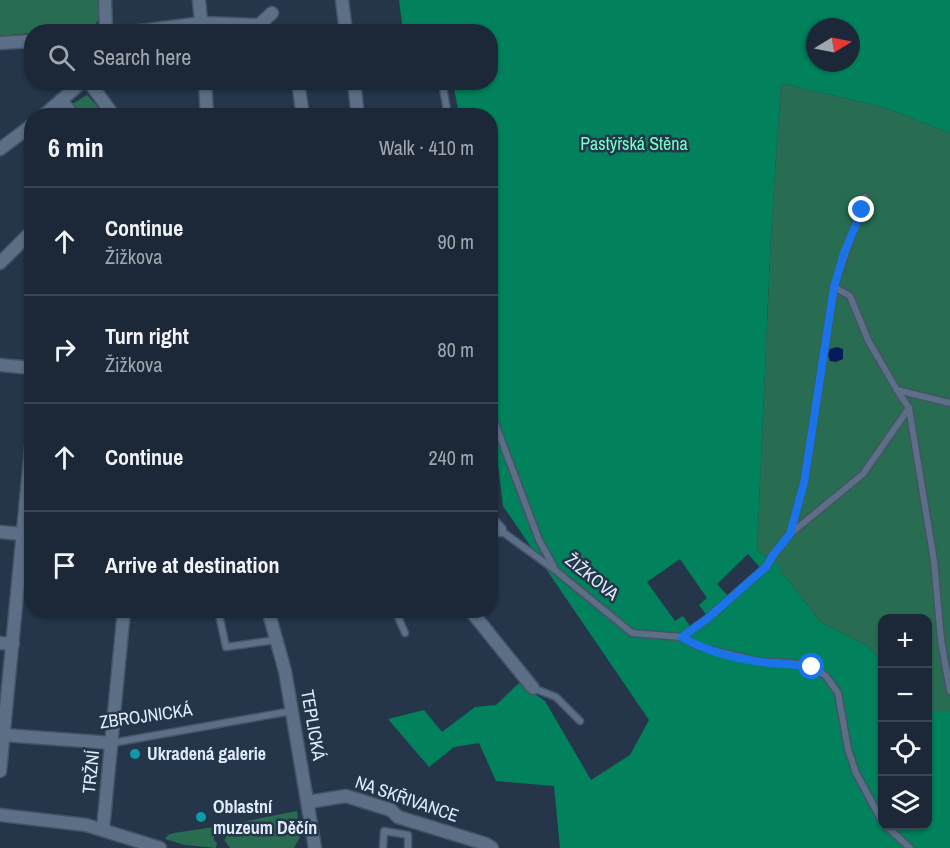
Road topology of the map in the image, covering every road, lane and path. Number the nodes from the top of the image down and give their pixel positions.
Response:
1 (105, 0) edge
2 (199, 0) edge
3 (342, 0) edge
4 (272, 13) dead end
5 (106, 24) edge
6 (202, 24) edge
7 (266, 24) edge
8 (345, 24) edge
9 (24, 41) edge
10 (0, 43) edge
11 (74, 90) edge
12 (96, 90) edge
13 (205, 90) edge
14 (299, 90) edge
15 (355, 90) edge
16 (443, 90) edge
17 (62, 101) junction
18 (54, 108) edge
19 (67, 108) edge
20 (108, 108) edge
21 (207, 108) edge
22 (302, 108) edge
23 (357, 108) edge
24 (446, 108) edge
25 (24, 131) edge
26 (0, 149) edge
27 (865, 197) dead end
28 (24, 239) edge
29 (0, 263) edge
30 (834, 287) junction
31 (0, 365) edge
32 (24, 367) edge
33 (897, 390) junction
34 (950, 403) edge
35 (909, 408) junction
36 (498, 431) edge
37 (24, 525) edge
38 (500, 530) edge
39 (0, 532) edge
40 (23, 534) junction
41 (790, 534) junction
42 (555, 570) junction
43 (18, 585) junction
44 (24, 585) edge
45 (123, 618) edge
46 (221, 618) edge
47 (269, 618) edge
48 (398, 618) edge
49 (476, 618) edge
50 (405, 633) dead end
51 (682, 637) junction
52 (276, 640) junction
53 (6, 644) edge
54 (533, 688) joint
55 (950, 691) edge
56 (293, 711) junction
57 (580, 721) dead end
58 (4, 735) junction
59 (112, 743) junction
60 (1, 750) edge
61 (0, 771) edge
62 (308, 802) junction
63 (878, 814) edge
64 (0, 816) edge
65 (103, 829) junction
66 (891, 830) edge
67 (160, 848) edge
68 (315, 848) edge
69 (382, 848) edge
70 (408, 848) edge
71 (492, 848) edge
72 (910, 848) edge

1 - 5 street
2 - 6 street
3 - 8 street
4 - 7 street
9 - 10 street
11 - 17 street
12 - 20 street
13 - 21 street
14 - 22 street
15 - 23 street
16 - 24 lane
17 - 18 street
17 - 19 street
25 - 26 street
27 - 30 lane
28 - 29 street
30 - 33 lane
30 - 41 lane
31 - 32 street
33 - 34 lane
33 - 35 lane
35 - 41 lane
35 - 55 lane
36 - 42 lane
37 - 40 street
38 - 42 lane, ŽIŽKOVA
39 - 40 street
40 - 43 street
41 - 51 lane
42 - 51 lane, ŽIŽKOVA
43 - 44 street
43 - 53 street
45 - 59 street, TRŽNÍ
46 - 52 lane
47 - 52 street, TEPLICKÁ
48 - 50 lane
49 - 54 street
51 - 63 lane, ŽIŽKOVA
52 - 56 street, TEPLICKÁ
53 - 58 street
54 - 57 lane
56 - 59 lane, ZBROJNICKÁ
56 - 62 street, TEPLICKÁ
58 - 59 street, ZBROJNICKÁ
58 - 60 street
59 - 65 street, TRŽNÍ
60 - 61 street
62 - 68 street, TEPLICKÁ
62 - 71 street, NA SKŘIVANCE
64 - 65 street
65 - 67 street
66 - 72 lane
69 - 70 lane

